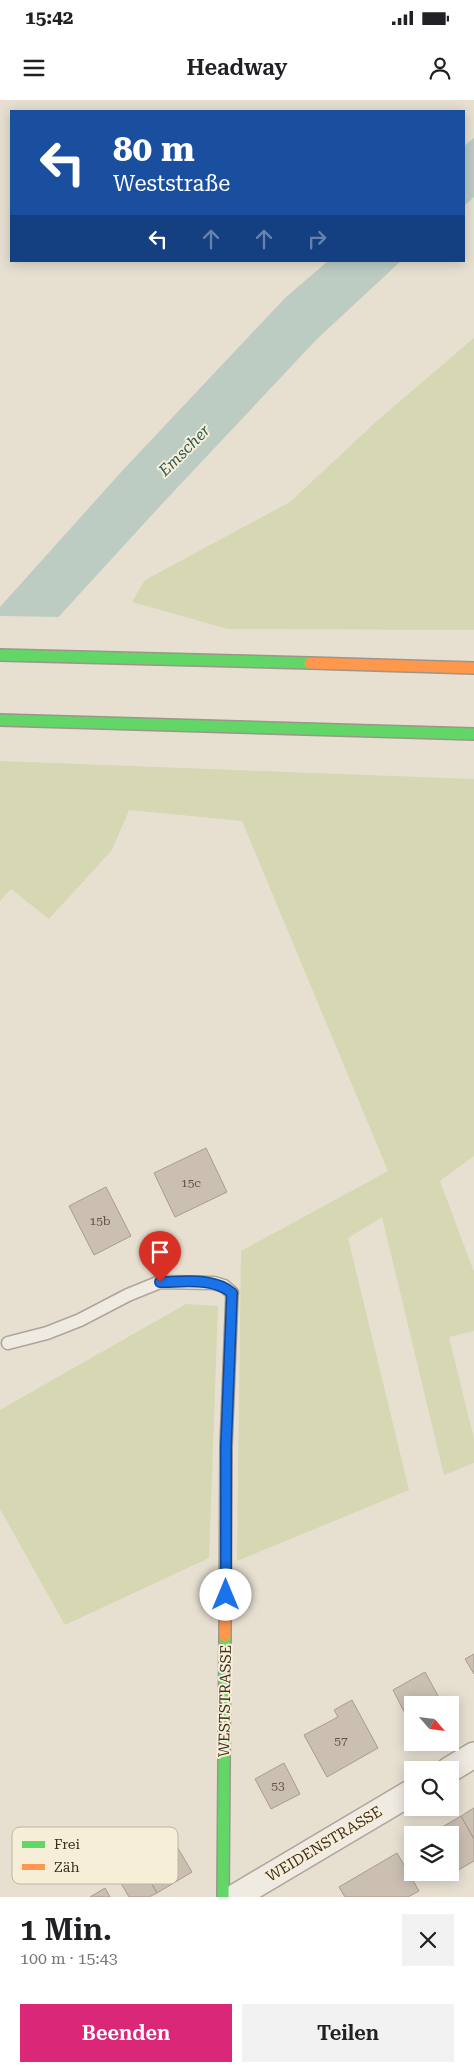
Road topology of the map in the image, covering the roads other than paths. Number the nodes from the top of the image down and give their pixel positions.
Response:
1 (0, 656) edge
2 (474, 668) edge
3 (0, 720) edge
4 (474, 734) edge
5 (232, 1293) joint
6 (8, 1343) dead end
7 (474, 1755) edge
8 (459, 1764) edge
9 (404, 1797) edge
10 (223, 1897) edge
11 (235, 1897) edge

1 - 2 main road
3 - 4 main road
5 - 6 lane, WESTSTRASSE
5 - 10 main road, WESTSTRASSE
7 - 8 street
9 - 11 street, WEIDENSTRASSE

